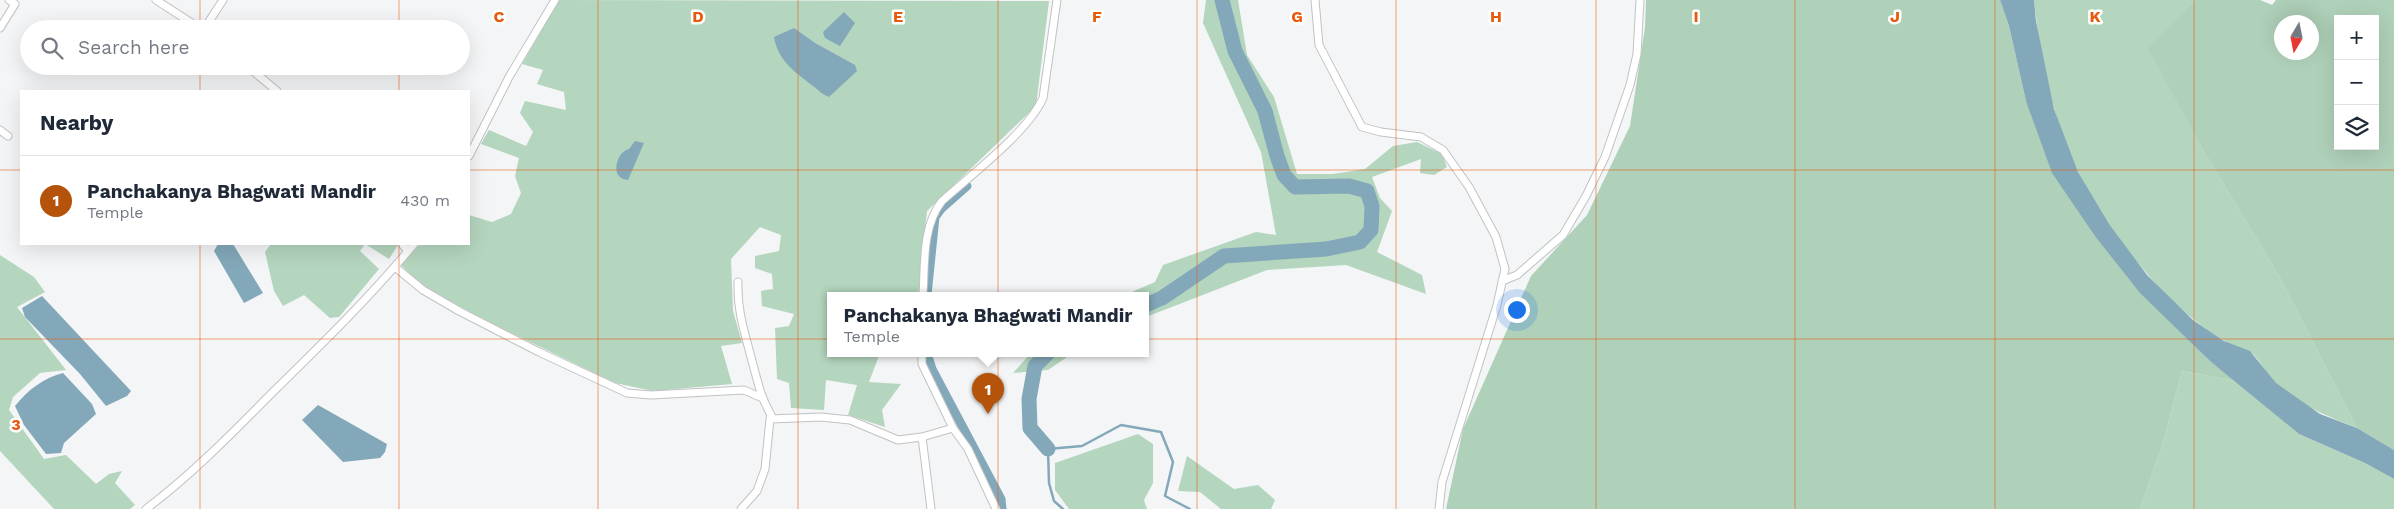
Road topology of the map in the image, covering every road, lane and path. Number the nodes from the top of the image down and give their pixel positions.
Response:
1 (9, 0) edge
2 (156, 0) edge
3 (223, 0) edge
4 (555, 0) edge
5 (1057, 0) edge
6 (1315, 0) edge
7 (1640, 0) edge
8 (188, 20) edge
9 (209, 20) edge
10 (0, 28) edge
11 (258, 75) edge
12 (276, 90) edge
13 (0, 130) edge
14 (8, 136) dead end
15 (470, 154) edge
16 (403, 245) edge
17 (413, 245) edge
18 (408, 250) junction
19 (395, 266) junction
20 (1502, 281) junction
21 (738, 282) dead end
22 (923, 292) edge
23 (922, 357) edge
24 (760, 397) junction
25 (770, 419) junction
26 (953, 428) junction
27 (922, 437) junction
28 (146, 509) edge
29 (741, 509) edge
30 (931, 509) edge
31 (996, 509) edge
32 (1439, 509) edge

1 - 10 street
2 - 8 street
3 - 9 street
4 - 15 street
5 - 22 street
6 - 20 street
7 - 20 street
11 - 12 street
13 - 14 street
16 - 18 street
17 - 18 street
18 - 19 street
19 - 24 street
19 - 28 street
20 - 32 street
21 - 24 street
23 - 26 street
24 - 25 street
25 - 27 street
25 - 29 street
26 - 27 street
26 - 31 street
27 - 30 street

